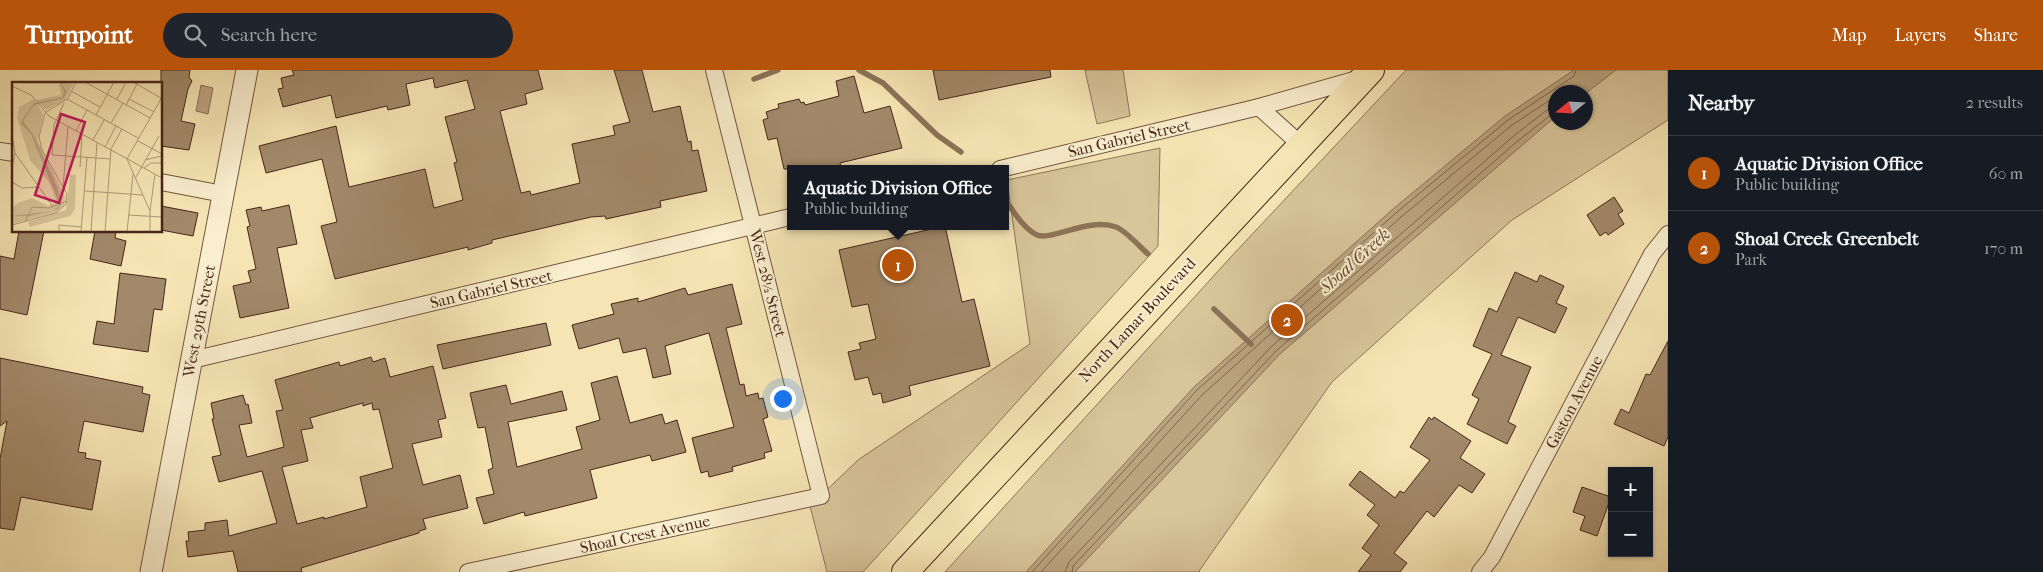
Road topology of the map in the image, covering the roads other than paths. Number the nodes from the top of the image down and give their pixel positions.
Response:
1 (247, 70) edge
2 (714, 70) edge
3 (1367, 73) edge
4 (1259, 107) junction
5 (1300, 144) junction
6 (1009, 167) edge
7 (162, 182) edge
8 (224, 194) junction
9 (787, 218) edge
10 (754, 226) junction
11 (1668, 234) edge
12 (192, 360) junction
13 (821, 496) joint
14 (1495, 564) edge
15 (151, 572) edge
16 (468, 572) edge
17 (905, 572) edge
18 (1480, 572) edge

1 - 8 street, West 29th Street
2 - 10 street, West 28½ Street
3 - 4 street, San Gabriel Street
3 - 5 main road, North Lamar Boulevard
4 - 5 street
4 - 6 street, San Gabriel Street
5 - 17 main road, North Lamar Boulevard
7 - 8 street
8 - 12 street, West 29th Street
9 - 10 street, San Gabriel Street
10 - 12 street, San Gabriel Street
10 - 13 street, West 28½ Street
11 - 14 street, Gaston Avenue
12 - 15 street, West 29th Street
13 - 16 street, Shoal Crest Avenue
14 - 18 street, Gaston Avenue

